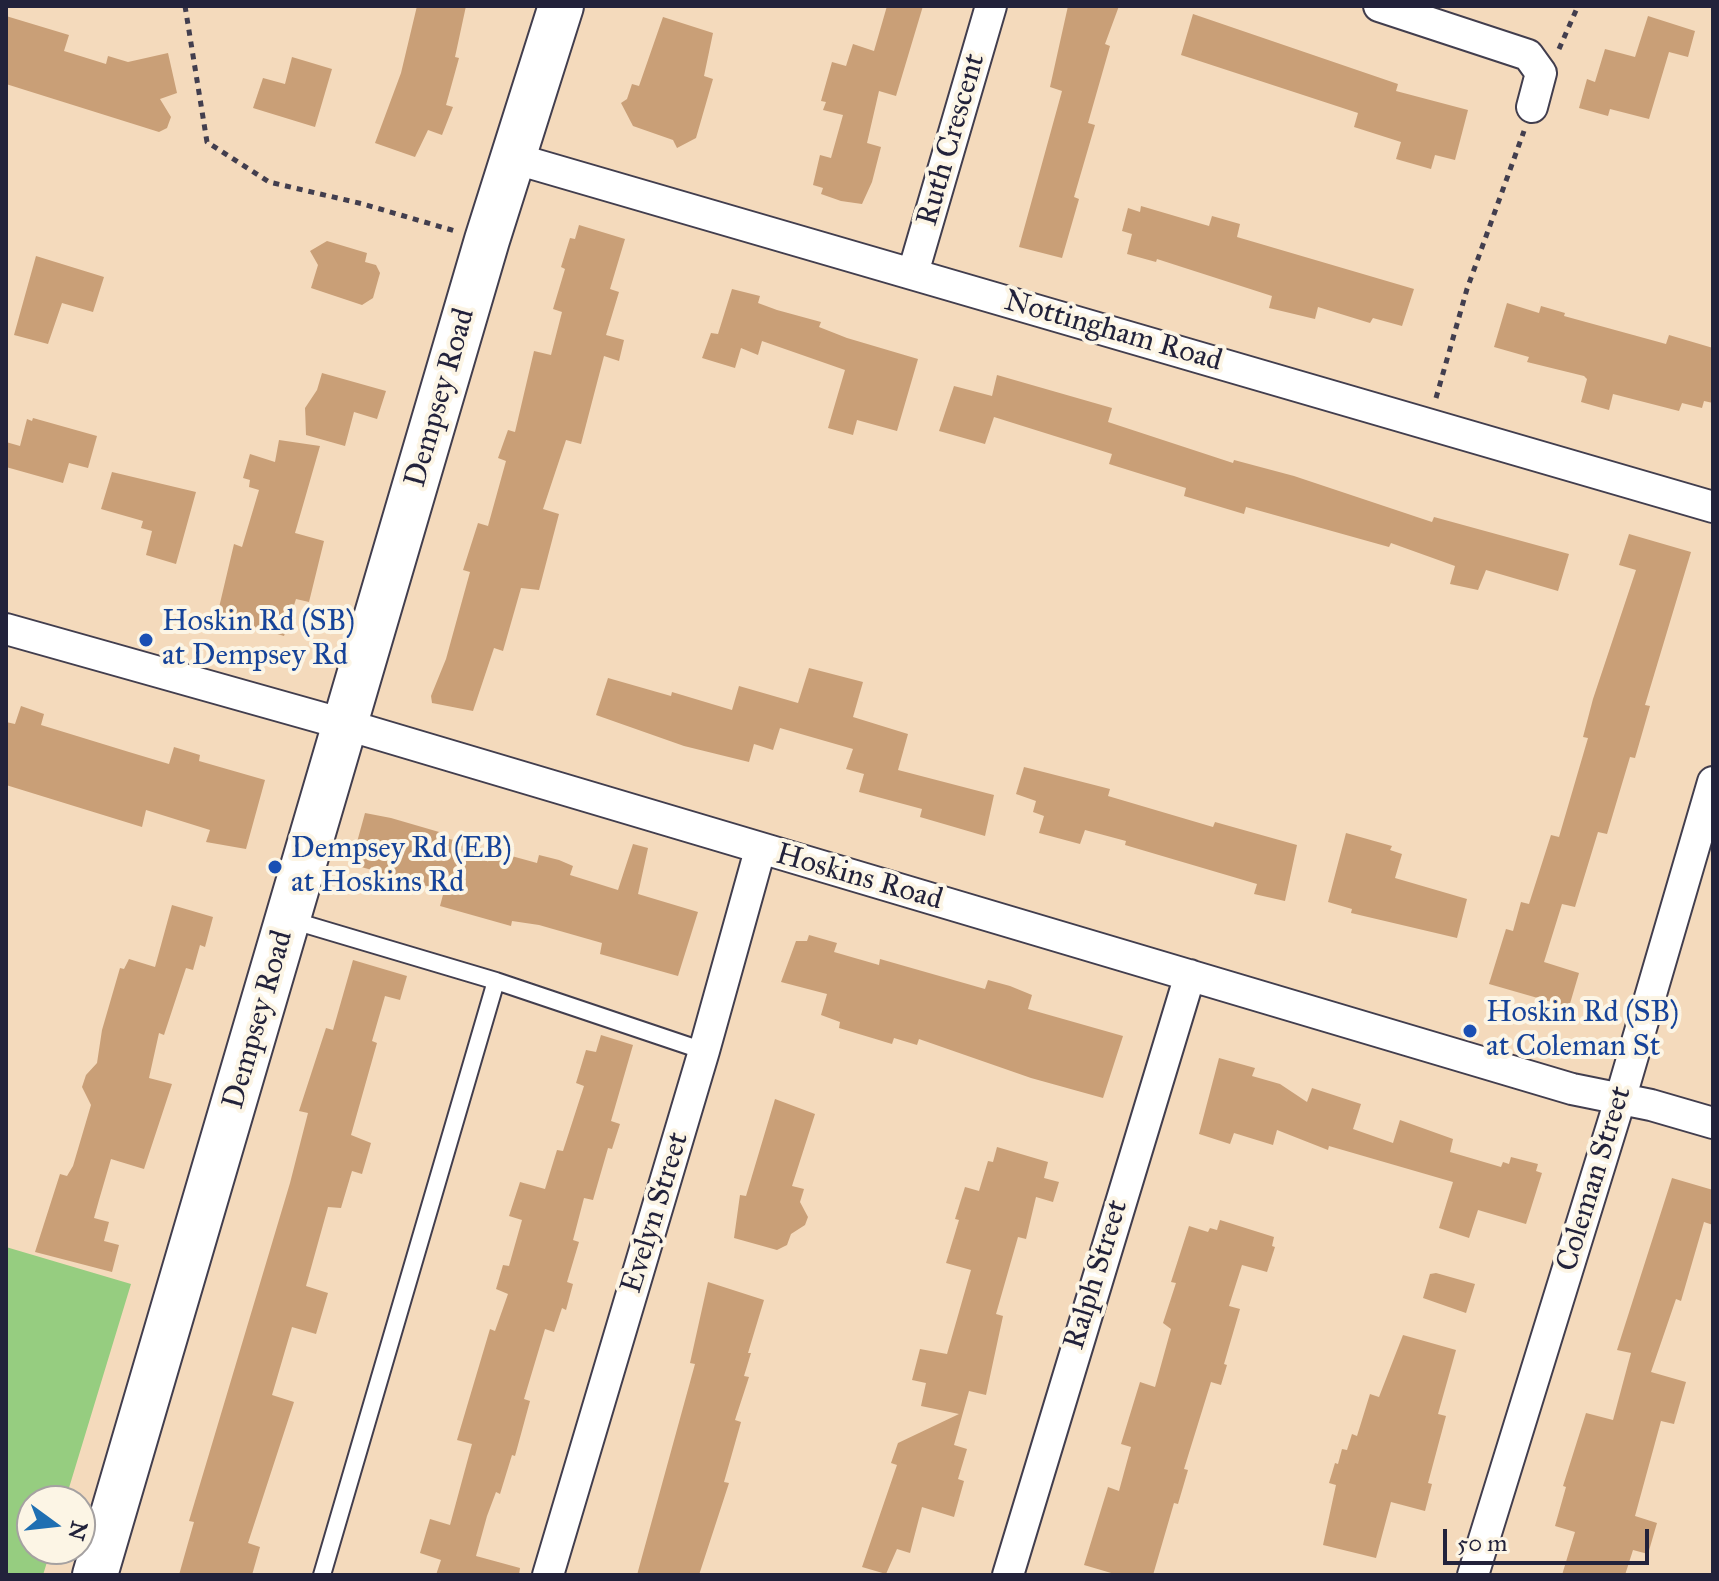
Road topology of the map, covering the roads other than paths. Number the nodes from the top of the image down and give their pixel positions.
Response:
1 (561, 6) edge
2 (991, 6) edge
3 (1379, 6) edge
4 (1532, 107) road end
5 (513, 158) junction
6 (913, 273) junction
7 (1713, 507) edge
8 (6, 629) edge
9 (347, 725) junction
10 (1713, 782) edge
11 (760, 850) junction
12 (289, 920) junction
13 (1190, 975) junction
14 (496, 981) junction
15 (704, 1051) junction
16 (1620, 1100) junction
17 (1713, 1123) edge
18 (95, 1575) edge
19 (322, 1575) edge
20 (548, 1575) edge
21 (1008, 1575) edge
22 (1473, 1575) edge

1 - 5 street, Dempsey Road
2 - 6 street, Ruth Crescent
3 - 4 street
5 - 6 street, Nottingham Road
5 - 9 street, Dempsey Road
6 - 7 street, Nottingham Road
8 - 9 street, Hoskins Road
9 - 11 street, Hoskins Road
9 - 12 street, Dempsey Road
10 - 16 street, Coleman Street
11 - 13 street, Hoskins Road
11 - 15 street, Evelyn Street
12 - 14 lane
12 - 18 street, Dempsey Road
13 - 16 street, Hoskins Road
13 - 21 street, Ralph Street
14 - 15 lane
14 - 19 lane
15 - 20 street, Evelyn Street
16 - 17 street, Hoskins Road
16 - 22 street, Coleman Street

